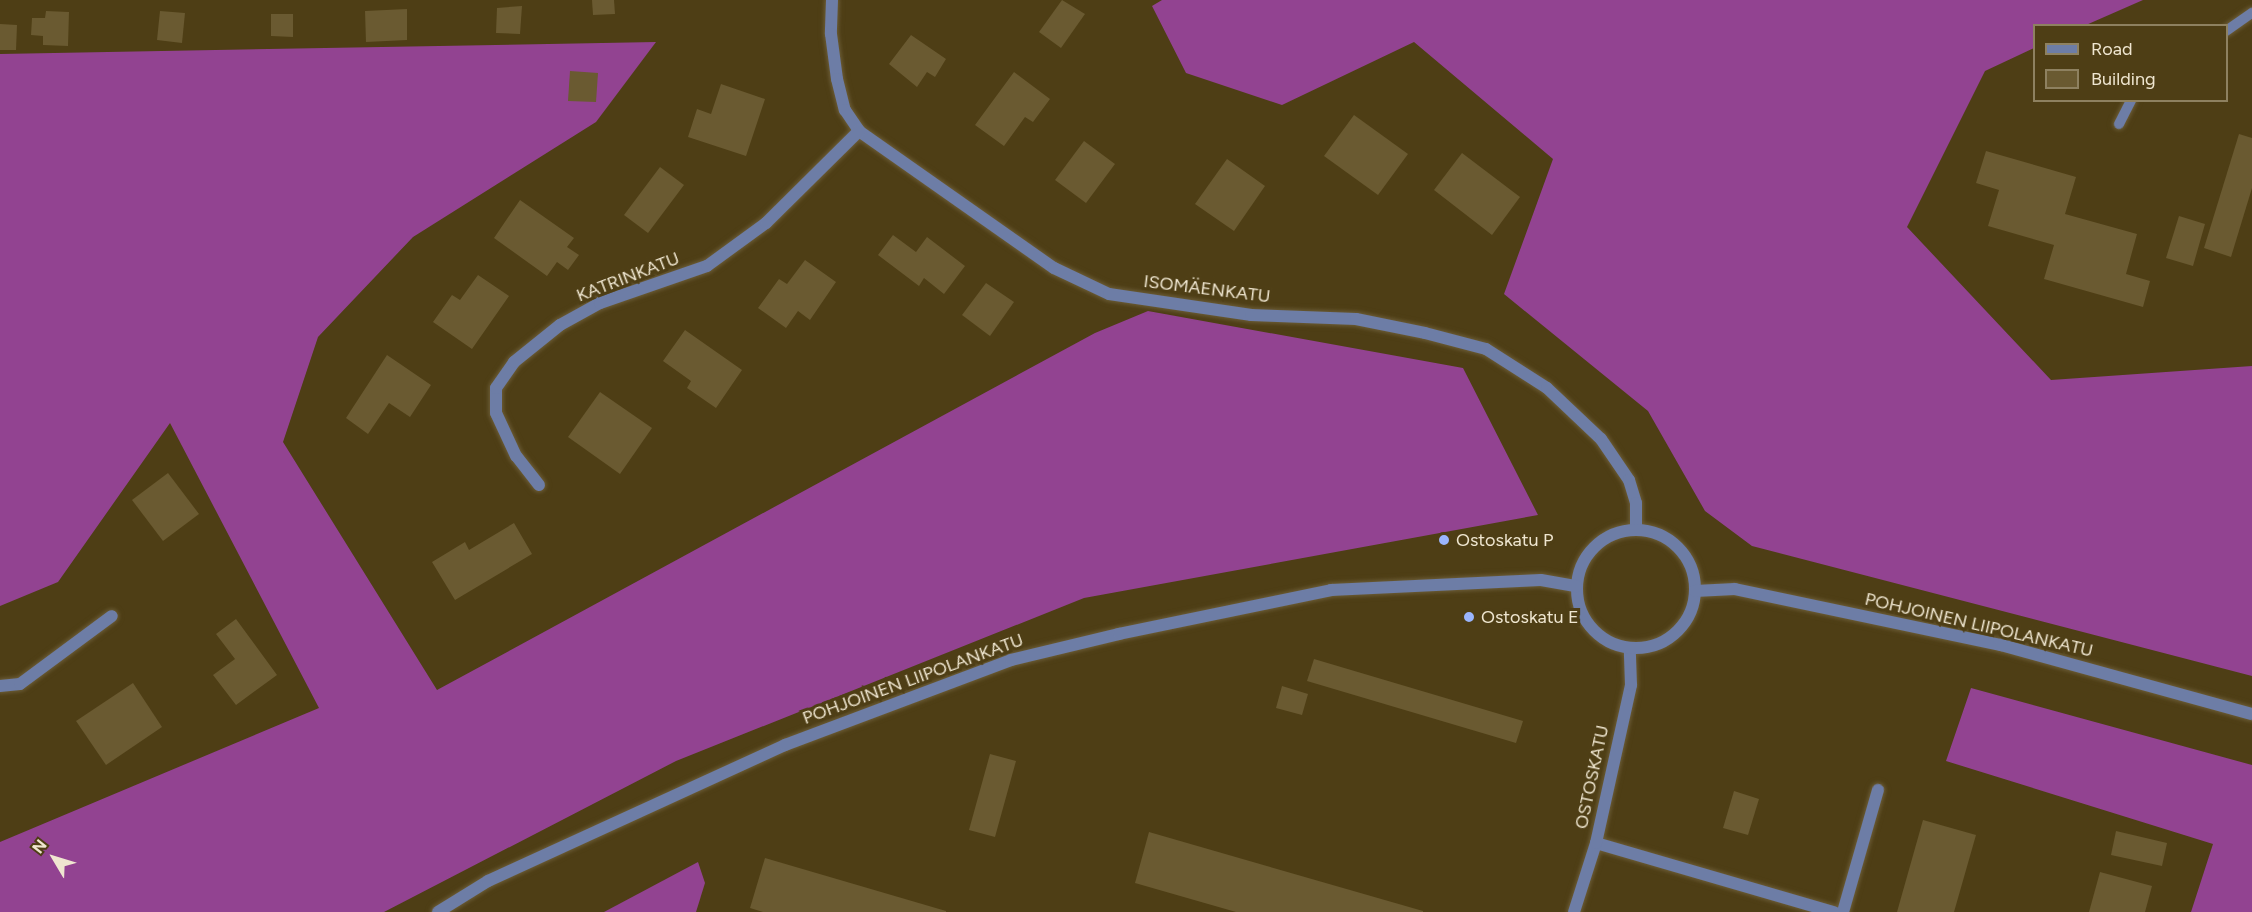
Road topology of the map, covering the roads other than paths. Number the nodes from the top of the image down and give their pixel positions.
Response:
1 (832, 0) edge
2 (2252, 13) edge
3 (2228, 30) edge
4 (2130, 102) edge
5 (2119, 124) dead end
6 (860, 131) junction
7 (539, 485) dead end
8 (1636, 529) junction
9 (1576, 586) junction
10 (1695, 591) junction
11 (112, 616) dead end
12 (1630, 648) junction
13 (0, 686) edge
14 (2252, 714) edge
15 (1878, 790) dead end
16 (1596, 843) junction
17 (438, 912) edge
18 (1574, 912) edge
19 (1834, 912) edge
20 (1843, 912) edge

1 - 6 street, ISOMÄENKATU
2 - 3 lane
4 - 5 lane
6 - 7 street, KATRINKATU
6 - 8 street, ISOMÄENKATU
8 - 9 street
8 - 10 street
9 - 12 street
9 - 17 street, POHJOINEN LIIPOLANKATU
10 - 12 street
10 - 14 street, POHJOINEN LIIPOLANKATU
11 - 13 street
12 - 16 street, OSTOSKATU
15 - 20 street
16 - 18 street, OSTOSKATU
16 - 19 street

